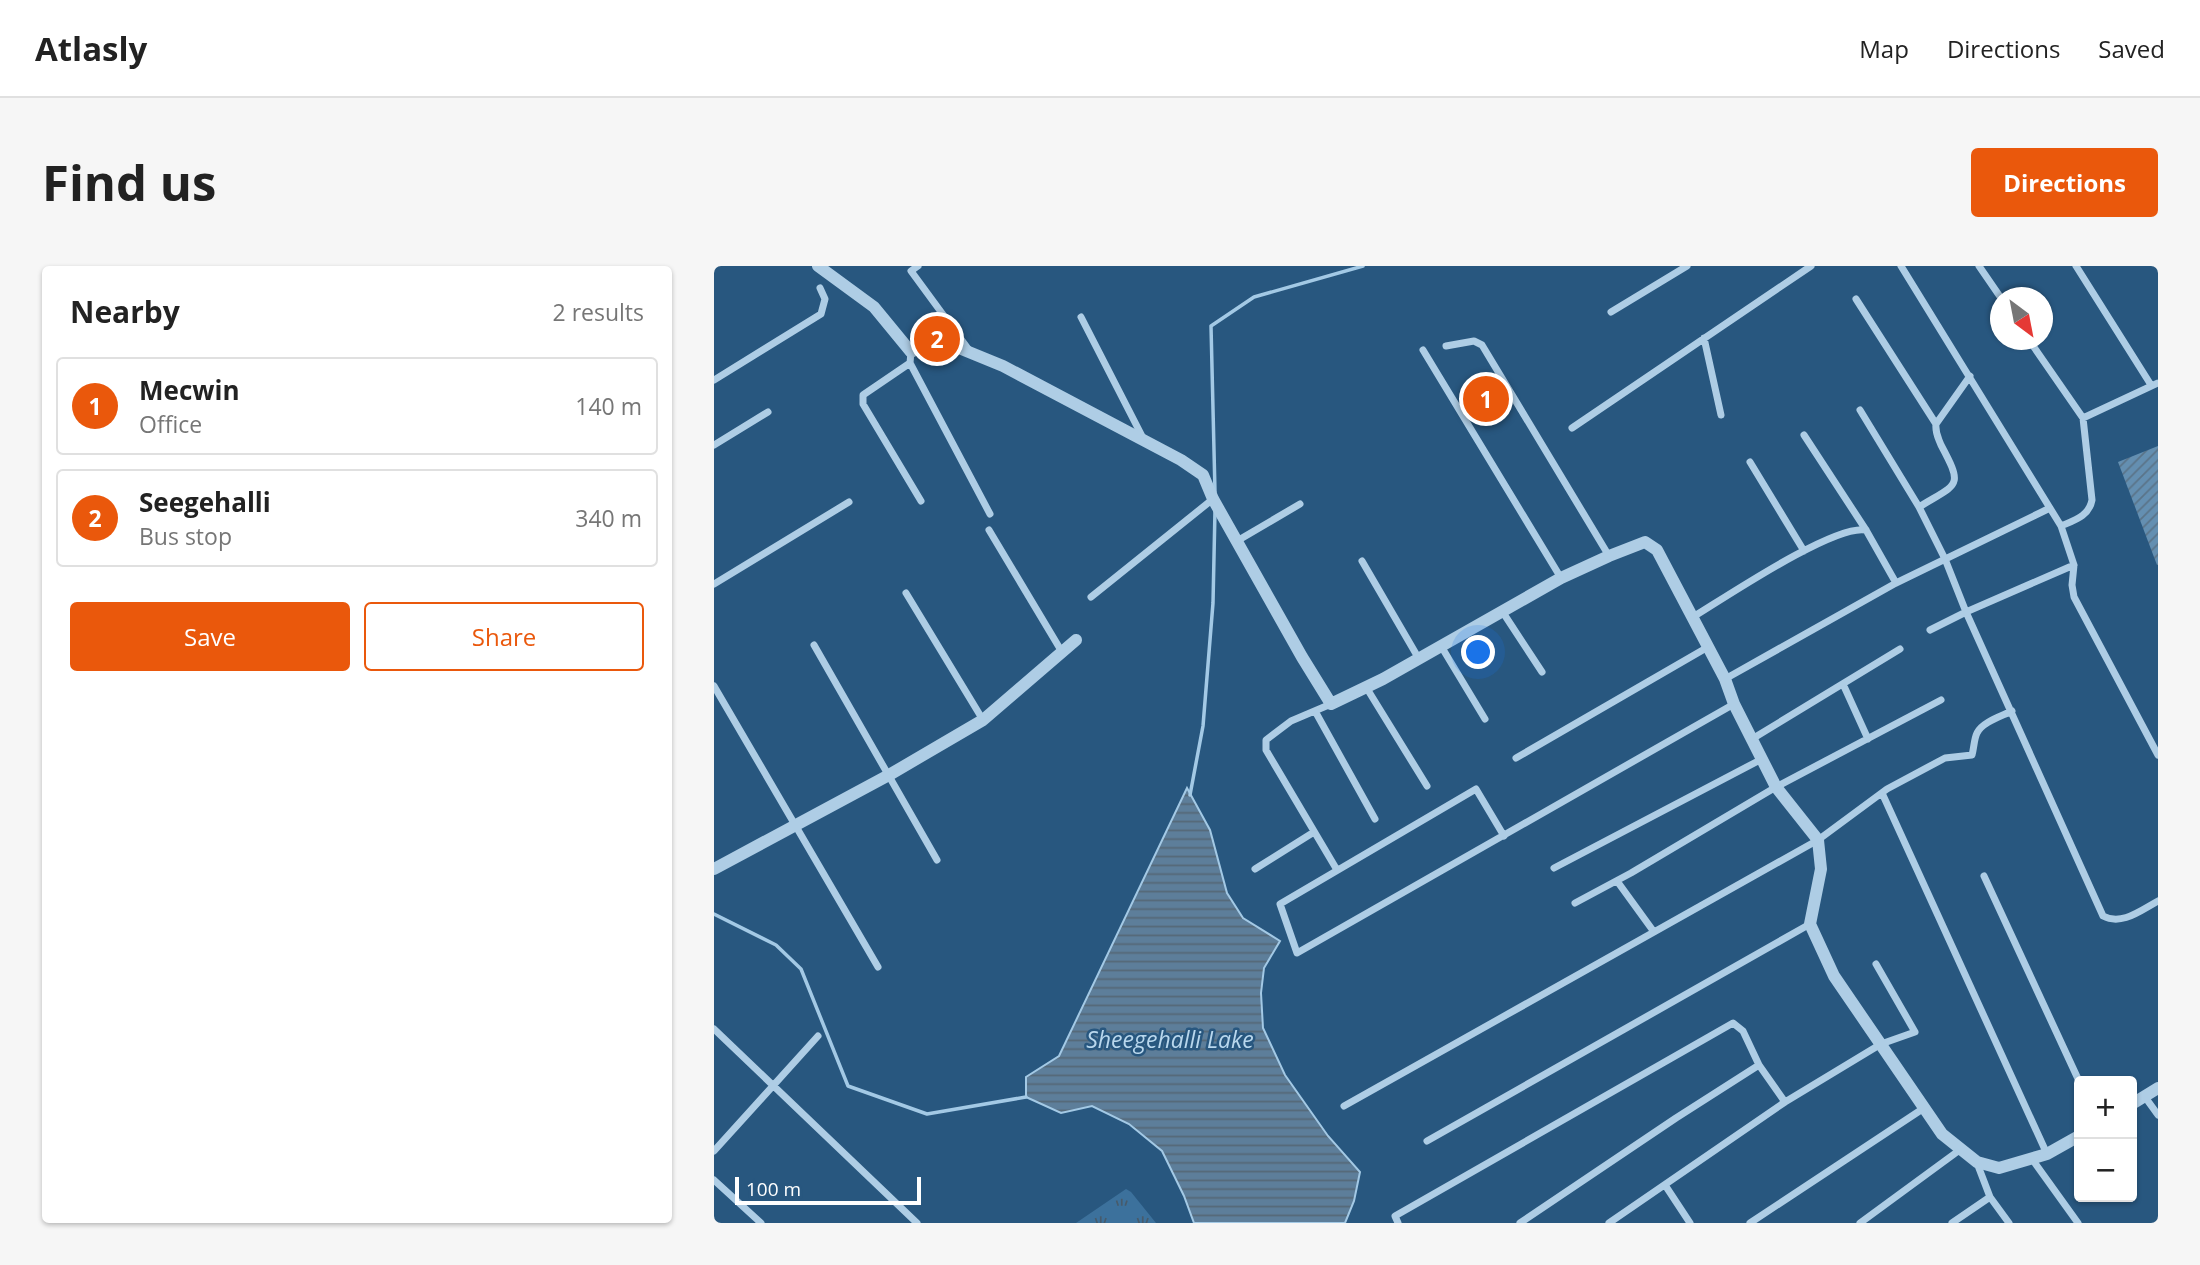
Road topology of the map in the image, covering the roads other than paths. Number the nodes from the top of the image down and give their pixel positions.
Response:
1 (818, 266) edge
2 (919, 266) edge
3 (1686, 266) edge
4 (1811, 266) edge
5 (1900, 266) edge
6 (1979, 266) edge
7 (2076, 266) edge
8 (1993, 287) edge
9 (820, 288) dead end
10 (1856, 299) dead end
11 (1611, 312) dead end
12 (1081, 317) dead end
13 (1704, 338) junction
14 (1446, 346) dead end
15 (1423, 349) dead end
16 (2036, 350) edge
17 (969, 351) junction
18 (910, 357) junction
19 (1970, 376) junction
20 (714, 380) edge
21 (2154, 384) edge
22 (1860, 410) dead end
23 (768, 412) dead end
24 (1721, 415) dead end
25 (2082, 418) junction
26 (1936, 424) junction
27 (1572, 428) dead end
28 (1804, 435) dead end
29 (1143, 439) junction
30 (714, 446) edge
31 (1750, 462) dead end
32 (1213, 499) junction
33 (921, 501) dead end
34 (849, 502) dead end
35 (1300, 504) dead end
36 (1919, 507) junction
37 (2050, 508) junction
38 (989, 514) dead end
39 (2061, 526) junction
40 (989, 530) dead end
41 (1866, 530) junction
42 (1237, 541) junction
43 (1804, 551) junction
44 (1609, 556) junction
45 (1945, 559) junction
46 (1362, 561) dead end
47 (2074, 565) junction
48 (1561, 578) junction
49 (1896, 583) junction
50 (714, 584) edge
51 (906, 593) dead end
52 (1091, 597) dead end
53 (1502, 611) junction
54 (1966, 612) junction
55 (1693, 617) junction
56 (1930, 631) dead end
57 (1076, 640) dead end
58 (814, 645) dead end
59 (1441, 646) junction
60 (1708, 647) junction
61 (1900, 649) dead end
62 (1062, 652) junction
63 (1419, 659) junction
64 (1542, 672) dead end
65 (1725, 679) junction
66 (1843, 684) junction
67 (714, 686) edge
68 (1366, 687) junction
69 (1941, 700) dead end
70 (1331, 704) junction
71 (1734, 704) junction
72 (1315, 710) junction
73 (2012, 711) junction
74 (1485, 719) dead end
75 (983, 720) junction
76 (1752, 739) junction
77 (1868, 739) junction
78 (2158, 755) edge
79 (1516, 758) dead end
80 (1762, 760) junction
81 (889, 775) junction
82 (1427, 786) dead end
83 (1776, 787) junction
84 (1882, 793) junction
85 (1375, 819) dead end
86 (795, 827) junction
87 (1314, 832) junction
88 (1504, 836) junction
89 (1818, 840) junction
90 (937, 860) dead end
91 (1554, 868) dead end
92 (714, 869) edge
93 (1255, 869) dead end
94 (1337, 870) junction
95 (1984, 876) dead end
96 (1617, 881) junction
97 (2158, 901) edge
98 (1575, 903) dead end
99 (1810, 924) junction
100 (1654, 932) junction
101 (1876, 964) dead end
102 (878, 967) dead end
103 (714, 1029) edge
104 (818, 1036) dead end
105 (1881, 1044) junction
106 (1759, 1065) junction
107 (2078, 1076) edge
108 (773, 1085) junction
109 (2158, 1088) edge
110 (2145, 1097) junction
111 (2137, 1101) edge
112 (1785, 1102) junction
113 (1344, 1106) dead end
114 (1924, 1108) junction
115 (2158, 1115) edge
116 (2074, 1139) edge
117 (1427, 1141) dead end
118 (1961, 1149) junction
119 (714, 1151) edge
120 (2047, 1154) junction
121 (2032, 1159) junction
122 (1977, 1162) junction
123 (714, 1180) edge
124 (1665, 1185) junction
125 (1990, 1197) junction
126 (1759, 1221) edge
127 (761, 1223) edge
128 (918, 1223) edge
129 (1398, 1223) edge
130 (1520, 1223) edge
131 (1609, 1223) edge
132 (1690, 1223) edge
133 (1750, 1223) edge
134 (1860, 1223) edge
135 (1952, 1223) edge
136 (2009, 1223) edge
137 (2078, 1223) edge

1 - 18 street
2 - 17 street
3 - 11 street
4 - 13 street
5 - 19 street
6 - 8 street
7 - 21 street
9 - 20 street
10 - 26 street
12 - 29 street
13 - 24 street
13 - 27 street
14 - 44 street
15 - 48 street
16 - 25 street
17 - 18 street
17 - 29 street
18 - 33 street
18 - 38 street
19 - 26 street
19 - 37 street
21 - 25 street
22 - 36 street
23 - 30 street
25 - 39 street
26 - 36 street
28 - 41 street
29 - 32 street
31 - 43 street
32 - 42 street
32 - 52 street
34 - 50 street
35 - 42 street
36 - 45 street
37 - 39 street
37 - 45 street
39 - 47 street
40 - 62 street
41 - 43 street
41 - 49 street
42 - 70 street
43 - 55 street
44 - 48 street
44 - 55 street
45 - 49 street
45 - 54 street
46 - 63 street
47 - 54 street
47 - 78 street
48 - 53 street
49 - 65 street
51 - 75 street
53 - 59 street
53 - 64 street
54 - 56 street
54 - 73 street
55 - 60 street
57 - 62 street
58 - 81 street
59 - 63 street
59 - 74 street
60 - 65 street
60 - 79 street
61 - 66 street
62 - 75 street
63 - 68 street
65 - 71 street
66 - 76 street
66 - 77 street
67 - 86 street
68 - 70 street
68 - 82 street
69 - 77 street
70 - 72 street
71 - 76 street
71 - 88 street
72 - 85 street
72 - 87 street
73 - 84 street
73 - 97 street
75 - 81 street
76 - 80 street
77 - 83 street
80 - 83 street
80 - 91 street
81 - 86 street
81 - 90 street
83 - 89 street
83 - 96 street
84 - 89 street
84 - 120 street
86 - 92 street
86 - 102 street
87 - 93 street
87 - 94 street
88 - 94 street
88 - 94 street
89 - 99 street
89 - 100 street
95 - 107 street
96 - 98 street
96 - 100 street
99 - 105 street
99 - 117 street
100 - 113 street
101 - 105 street
103 - 108 street
104 - 108 street
105 - 112 street
105 - 114 street
106 - 112 street
106 - 129 street
106 - 130 street
108 - 119 street
108 - 128 street
109 - 110 street
110 - 111 street
110 - 115 street
112 - 124 street
114 - 118 street
114 - 126 street
116 - 120 street
118 - 122 street
118 - 134 street
120 - 121 street
121 - 122 street
121 - 137 street
122 - 125 street
123 - 127 street
124 - 131 street
124 - 132 street
125 - 135 street
125 - 136 street
126 - 133 street

